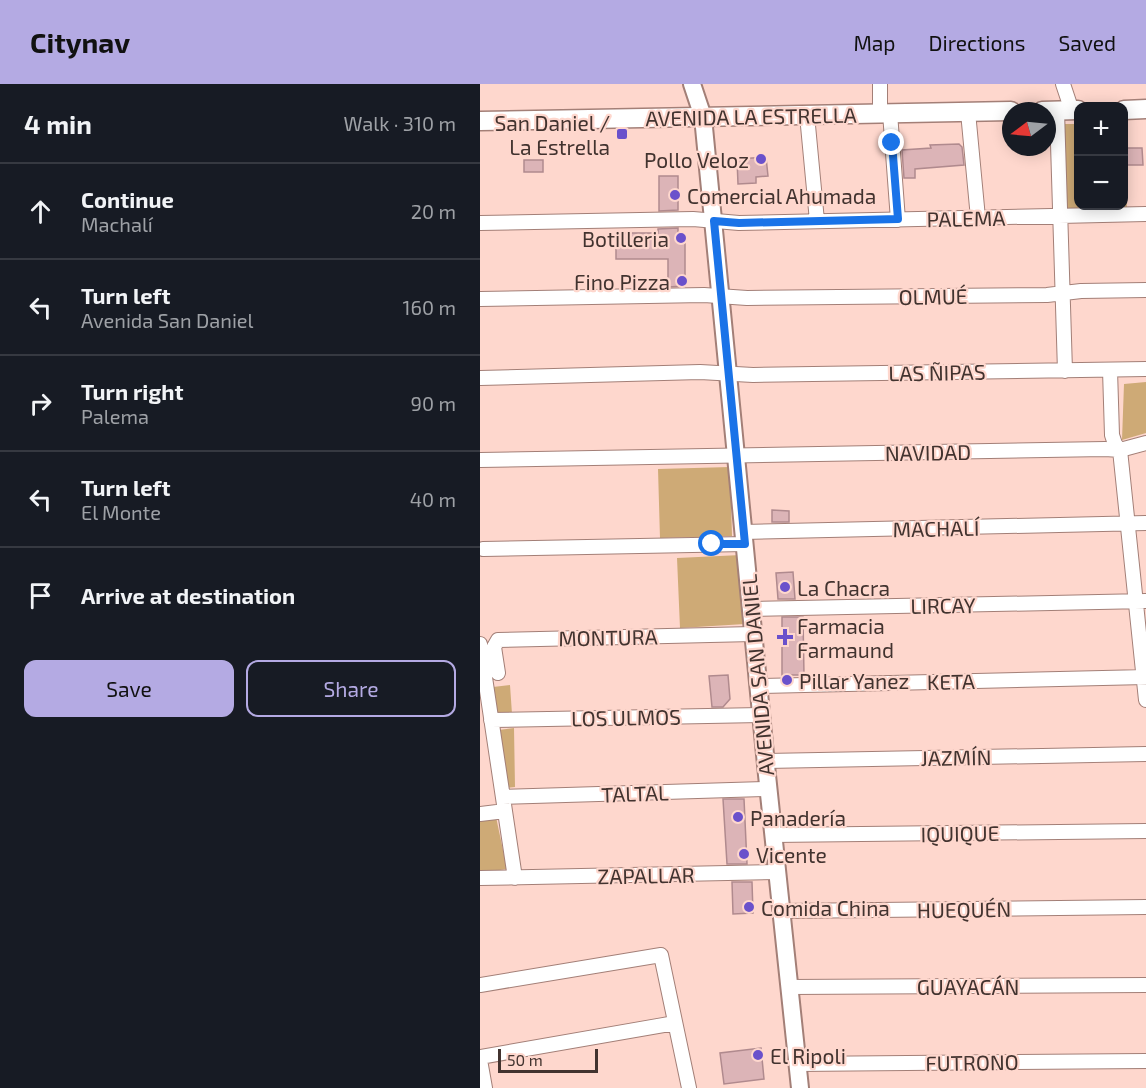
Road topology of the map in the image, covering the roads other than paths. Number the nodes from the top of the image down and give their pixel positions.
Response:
1 (692, 84) edge
2 (880, 84) edge
3 (1063, 84) edge
4 (1146, 109) edge
5 (1128, 110) edge
6 (1002, 111) edge
7 (1063, 111) edge
8 (968, 112) junction
9 (885, 113) junction
10 (807, 115) junction
11 (703, 117) junction
12 (484, 123) edge
13 (1146, 214) edge
14 (1060, 216) junction
15 (978, 218) junction
16 (898, 219) junction
17 (714, 221) junction
18 (817, 221) junction
19 (480, 223) edge
20 (1146, 290) edge
21 (1063, 293) junction
22 (721, 296) junction
23 (480, 299) edge
24 (1146, 369) edge
25 (1065, 370) junction
26 (1110, 370) junction
27 (728, 373) junction
28 (480, 378) edge
29 (1146, 443) edge
30 (1120, 450) junction
31 (736, 456) junction
32 (480, 460) edge
33 (1146, 523) edge
34 (1128, 524) junction
35 (744, 538) junction
36 (483, 549) dead end
37 (1141, 601) edge
38 (751, 609) junction
39 (753, 634) junction
40 (480, 644) edge
41 (498, 673) dead end
42 (1145, 677) edge
43 (758, 686) junction
44 (1146, 700) edge
45 (761, 715) junction
46 (491, 720) junction
47 (1146, 754) edge
48 (766, 761) junction
49 (768, 789) junction
50 (504, 804) junction
51 (480, 814) edge
52 (1146, 831) edge
53 (773, 835) junction
54 (777, 872) junction
55 (480, 878) edge
56 (514, 878) junction
57 (1146, 908) edge
58 (781, 911) junction
59 (480, 985) edge
60 (1146, 985) edge
61 (789, 987) junction
62 (675, 1023) junction
63 (480, 1059) edge
64 (1146, 1061) edge
65 (797, 1064) junction
66 (485, 1088) edge
67 (689, 1088) edge
68 (800, 1088) edge

1 - 11 street, AVENIDA SAN DANIEL
2 - 9 street
3 - 7 street
4 - 5 main road
6 - 8 main road, AVENIDA LA ESTRELLA
7 - 14 street
8 - 9 main road, AVENIDA LA ESTRELLA
8 - 15 street
9 - 10 main road, AVENIDA LA ESTRELLA
9 - 16 street
10 - 11 main road, AVENIDA LA ESTRELLA
10 - 18 street
11 - 12 main road, AVENIDA LA ESTRELLA
11 - 17 street, AVENIDA SAN DANIEL
13 - 14 street, PALEMA
14 - 15 street, PALEMA
14 - 21 street
15 - 16 street, PALEMA
16 - 18 street, PALEMA
17 - 18 street, PALEMA
17 - 19 street, PALEMA
17 - 22 street, AVENIDA SAN DANIEL
20 - 21 street, OLMUÉ
21 - 22 street, OLMUÉ
21 - 25 street
22 - 23 street, OLMUÉ
22 - 27 street, AVENIDA SAN DANIEL
24 - 26 street, LAS ÑIPAS
25 - 26 street, LAS ÑIPAS
25 - 27 street, LAS ÑIPAS
26 - 30 street
27 - 28 street, LAS ÑIPAS
27 - 31 street, AVENIDA SAN DANIEL
29 - 30 street, NAVIDAD
30 - 31 street, NAVIDAD
30 - 34 street
31 - 32 street, NAVIDAD
31 - 35 street, AVENIDA SAN DANIEL
33 - 34 street, MACHALÍ
34 - 35 street, MACHALÍ
34 - 37 street
35 - 36 street, MACHALÍ
35 - 38 street, AVENIDA SAN DANIEL
37 - 38 street, LIRCAY
37 - 42 street
38 - 39 street, AVENIDA SAN DANIEL
39 - 41 street, MONTURA
39 - 43 street, AVENIDA SAN DANIEL
40 - 46 street
42 - 43 street, KETA
42 - 44 street
43 - 45 street, AVENIDA SAN DANIEL
45 - 46 street, LOS ULMOS
45 - 48 street, AVENIDA SAN DANIEL
46 - 50 street
47 - 48 street, JAZMÍN
48 - 49 street, AVENIDA SAN DANIEL
49 - 50 street, TALTAL
49 - 53 street, AVENIDA SAN DANIEL
50 - 51 street
50 - 56 street
52 - 53 street, IQUIQUE
53 - 54 street, AVENIDA SAN DANIEL
54 - 56 street, ZAPALLAR
54 - 58 street, AVENIDA SAN DANIEL
55 - 56 street, ZAPALLAR
57 - 58 street, HUEQUÉN
58 - 61 street, AVENIDA SAN DANIEL
59 - 62 street
60 - 61 street, GUAYACÁN
61 - 65 street, AVENIDA SAN DANIEL
62 - 63 street
62 - 67 street
63 - 66 street
64 - 65 street, FUTRONO
65 - 68 street, AVENIDA SAN DANIEL

